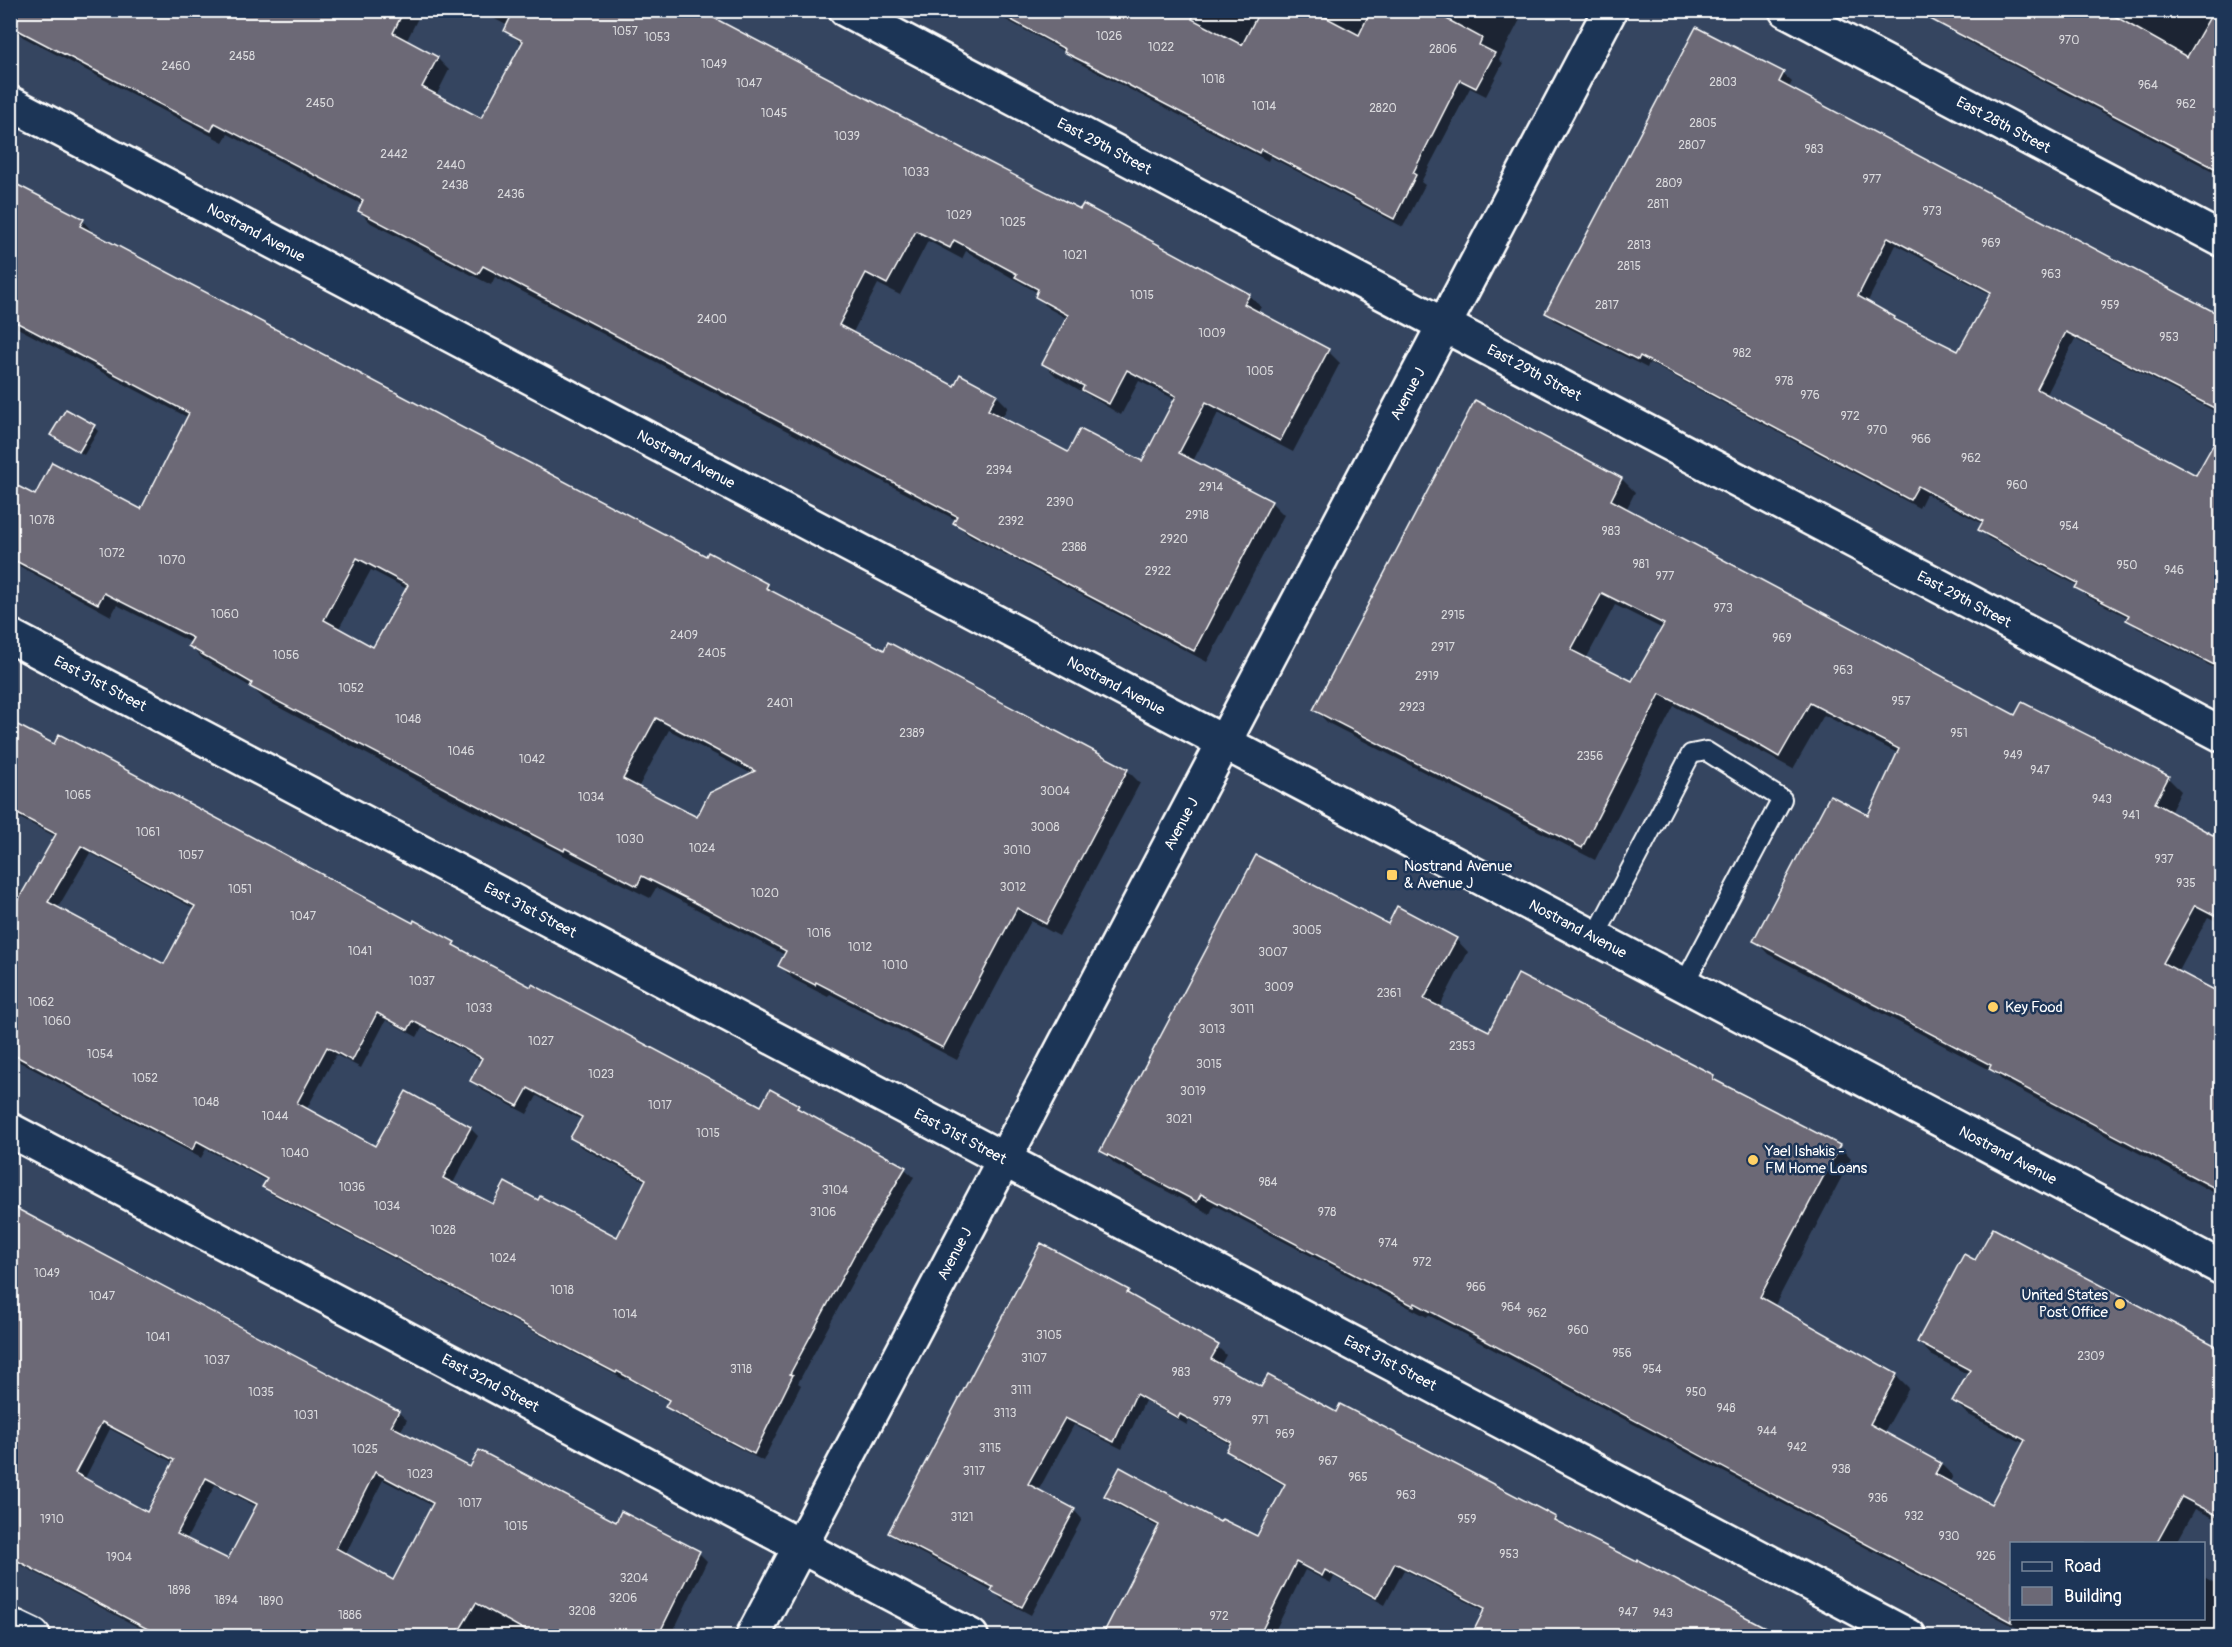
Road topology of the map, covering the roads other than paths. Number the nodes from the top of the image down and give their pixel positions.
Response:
1 (846, 10) edge
2 (1610, 10) edge
3 (1786, 10) edge
4 (10, 103) edge
5 (2222, 240) edge
6 (1444, 325) junction
7 (10, 636) edge
8 (2222, 735) edge
9 (1224, 741) junction
10 (1595, 937) junction
11 (1684, 984) junction
12 (10, 1130) edge
13 (1004, 1159) junction
14 (2222, 1268) edge
15 (800, 1546) junction
16 (10, 1625) edge
17 (33, 1636) edge
18 (753, 1636) edge
19 (971, 1636) edge
20 (1909, 1636) edge

1 - 6 street, East 29th Street
2 - 6 street, Avenue J
3 - 5 street, East 28th Street
4 - 9 street, Nostrand Avenue
6 - 8 street, East 29th Street
6 - 9 street, Avenue J
7 - 13 street, East 31st Street
9 - 10 street, Nostrand Avenue
9 - 13 street, Avenue J
10 - 11 street, Nostrand Avenue
10 - 11 lane
11 - 14 street, Nostrand Avenue
12 - 15 street, East 32nd Street
13 - 15 street, Avenue J
13 - 20 street, East 31st Street
15 - 18 street, Avenue J
15 - 19 street, East 32nd Street
16 - 17 street

